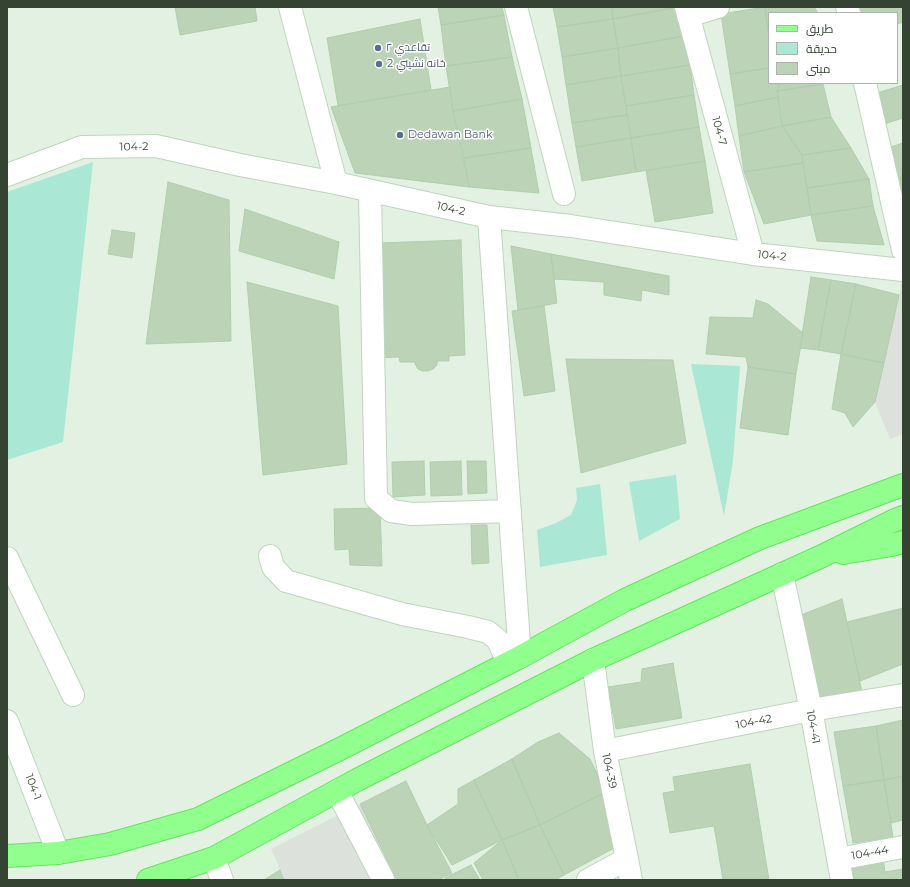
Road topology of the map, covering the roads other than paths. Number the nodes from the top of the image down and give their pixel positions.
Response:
1 (290, 7) edge
2 (516, 7) edge
3 (718, 7) edge
4 (687, 12) edge
5 (865, 84) edge
6 (7, 175) edge
7 (336, 183) junction
8 (370, 191) junction
9 (564, 194) dead end
10 (489, 217) junction
11 (903, 250) edge
12 (753, 254) junction
13 (903, 270) edge
14 (903, 470) edge
15 (903, 485) edge
16 (510, 511) junction
17 (814, 517) junction
18 (903, 517) edge
19 (903, 542) edge
20 (270, 556) dead end
21 (820, 557) junction
22 (7, 558) edge
23 (782, 574) junction
24 (514, 660) junction
25 (592, 660) junction
26 (73, 695) dead end
27 (903, 695) edge
28 (811, 710) junction
29 (7, 721) edge
30 (340, 749) junction
31 (605, 752) junction
32 (356, 780) junction
33 (337, 791) junction
34 (903, 847) edge
35 (58, 853) junction
36 (7, 856) edge
37 (214, 858) junction
38 (627, 859) junction
39 (838, 859) junction
40 (383, 879) dead end
41 (148, 880) edge
42 (222, 880) edge
43 (588, 880) edge
44 (631, 880) edge
45 (842, 880) edge

1 - 7 street
2 - 9 street
3 - 4 street
4 - 12 street, 104-7
5 - 11 street
6 - 7 street, 104-2
7 - 8 street, 104-2
8 - 10 street, 104-2
8 - 16 street
10 - 12 street, 104-2
10 - 16 street
12 - 13 street, 104-2
14 - 17 main road
15 - 17 main road
16 - 24 street
17 - 24 main road
18 - 21 main road
19 - 21 main road
20 - 24 street
21 - 23 main road
22 - 26 street
23 - 25 main road
23 - 28 street, 104-41
24 - 30 main road
25 - 31 street, 104-39
25 - 32 main road
27 - 28 street, 104-42
28 - 31 street, 104-42
28 - 39 street, 104-41
29 - 35 street, 104-1
30 - 32 main road
30 - 35 main road
31 - 38 street, 104-39
32 - 33 main road
33 - 37 main road
33 - 40 street
34 - 39 street, 104-44
35 - 36 main road
37 - 41 main road
37 - 42 street
38 - 43 street
38 - 44 street, 104-39
39 - 45 street, 104-41

